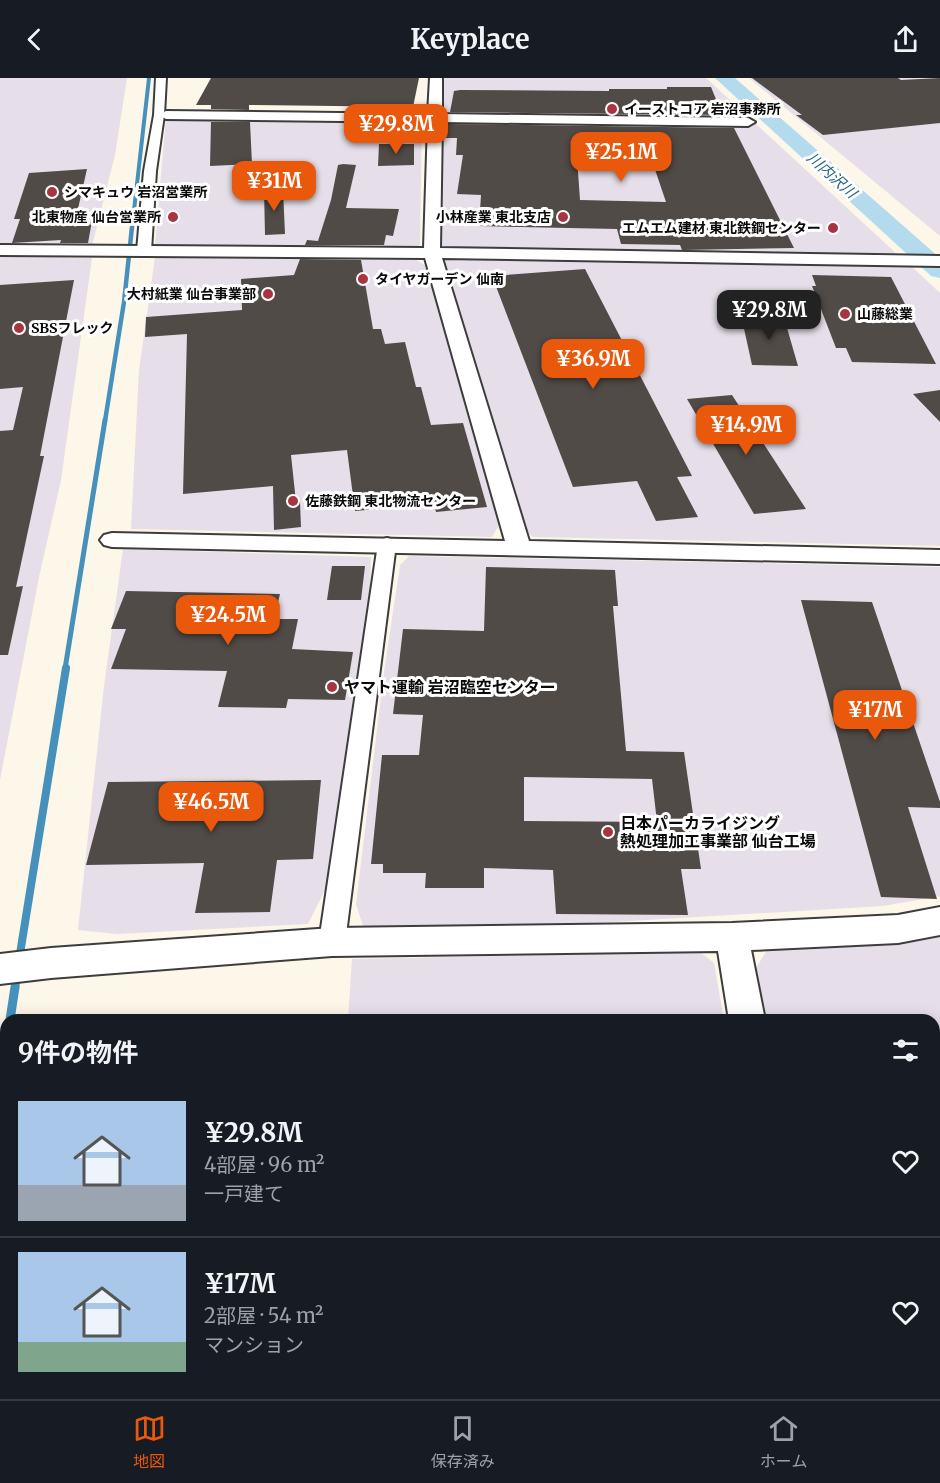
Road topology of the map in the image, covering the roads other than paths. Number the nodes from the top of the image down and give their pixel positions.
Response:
1 (161, 78) edge
2 (436, 78) edge
3 (166, 115) dead end
4 (436, 117) junction
5 (747, 123) dead end
6 (0, 250) edge
7 (142, 251) junction
8 (432, 253) junction
9 (940, 261) edge
10 (112, 540) dead end
11 (387, 544) junction
12 (519, 547) junction
13 (940, 557) edge
14 (940, 921) edge
15 (732, 938) junction
16 (332, 942) junction
17 (0, 969) edge
18 (746, 1014) edge

1 - 7 street
2 - 4 street
3 - 4 street
4 - 5 street
4 - 8 street
6 - 7 street
7 - 8 street
8 - 9 street
8 - 12 street
10 - 11 street
11 - 12 street
11 - 16 street
12 - 13 street
14 - 15 street
15 - 16 street
15 - 18 street
16 - 17 street

